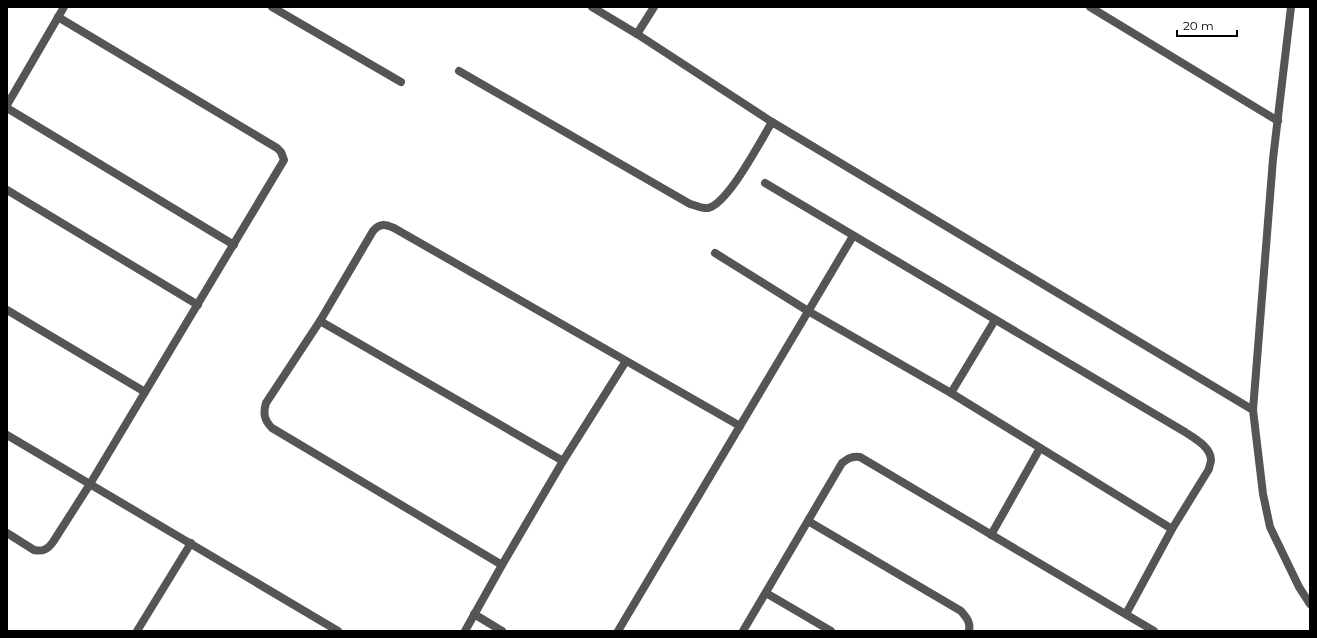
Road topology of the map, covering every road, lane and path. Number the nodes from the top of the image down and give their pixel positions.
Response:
1 (64, 7) edge
2 (272, 7) edge
3 (592, 7) edge
4 (654, 7) edge
5 (1090, 7) edge
6 (1289, 8) edge
7 (58, 18) junction
8 (637, 34) junction
9 (459, 71) dead end
10 (400, 82) dead end
11 (7, 105) edge
12 (7, 108) edge
13 (1278, 121) junction
14 (772, 122) junction
15 (764, 183) dead end
16 (7, 190) edge
17 (853, 236) junction
18 (234, 245) junction
19 (715, 253) dead end
20 (198, 305) junction
21 (7, 310) edge
22 (808, 311) junction
23 (995, 320) junction
24 (320, 321) junction
25 (626, 361) junction
26 (145, 392) junction
27 (951, 393) junction
28 (1252, 410) junction
29 (740, 426) junction
30 (7, 435) edge
31 (1040, 448) junction
32 (563, 461) junction
33 (90, 484) junction
34 (808, 521) junction
35 (1172, 529) junction
36 (7, 533) edge
37 (991, 535) junction
38 (191, 543) junction
39 (502, 565) junction
40 (766, 593) junction
41 (1310, 604) edge
42 (474, 614) junction
43 (1126, 614) junction
44 (137, 631) edge
45 (338, 631) edge
46 (465, 631) edge
47 (502, 631) edge
48 (618, 631) edge
49 (744, 631) edge
50 (831, 631) edge
51 (969, 631) edge
52 (1154, 631) edge

1 - 7 street
2 - 10 street
3 - 8 street
4 - 8 street
5 - 13 street
6 - 13 street
7 - 11 street
7 - 18 street
8 - 14 street
9 - 14 street
12 - 18 street
13 - 28 street
14 - 28 street
15 - 17 street
16 - 20 street
17 - 22 street
17 - 23 street
18 - 20 street
19 - 22 street
20 - 26 street
21 - 26 street
22 - 27 street
22 - 29 street
23 - 27 street
23 - 35 street
24 - 25 street
24 - 32 street
24 - 39 street
25 - 29 street
25 - 32 street
26 - 33 street
27 - 31 street
28 - 41 street
29 - 48 street
30 - 33 street
31 - 35 street
31 - 37 street
32 - 39 street
33 - 36 street
33 - 38 street
34 - 37 street
34 - 40 street
34 - 51 street
35 - 43 street
37 - 43 street
38 - 44 street
38 - 45 street
39 - 42 street
40 - 49 street
40 - 50 street
42 - 46 street
42 - 47 street
43 - 52 street

